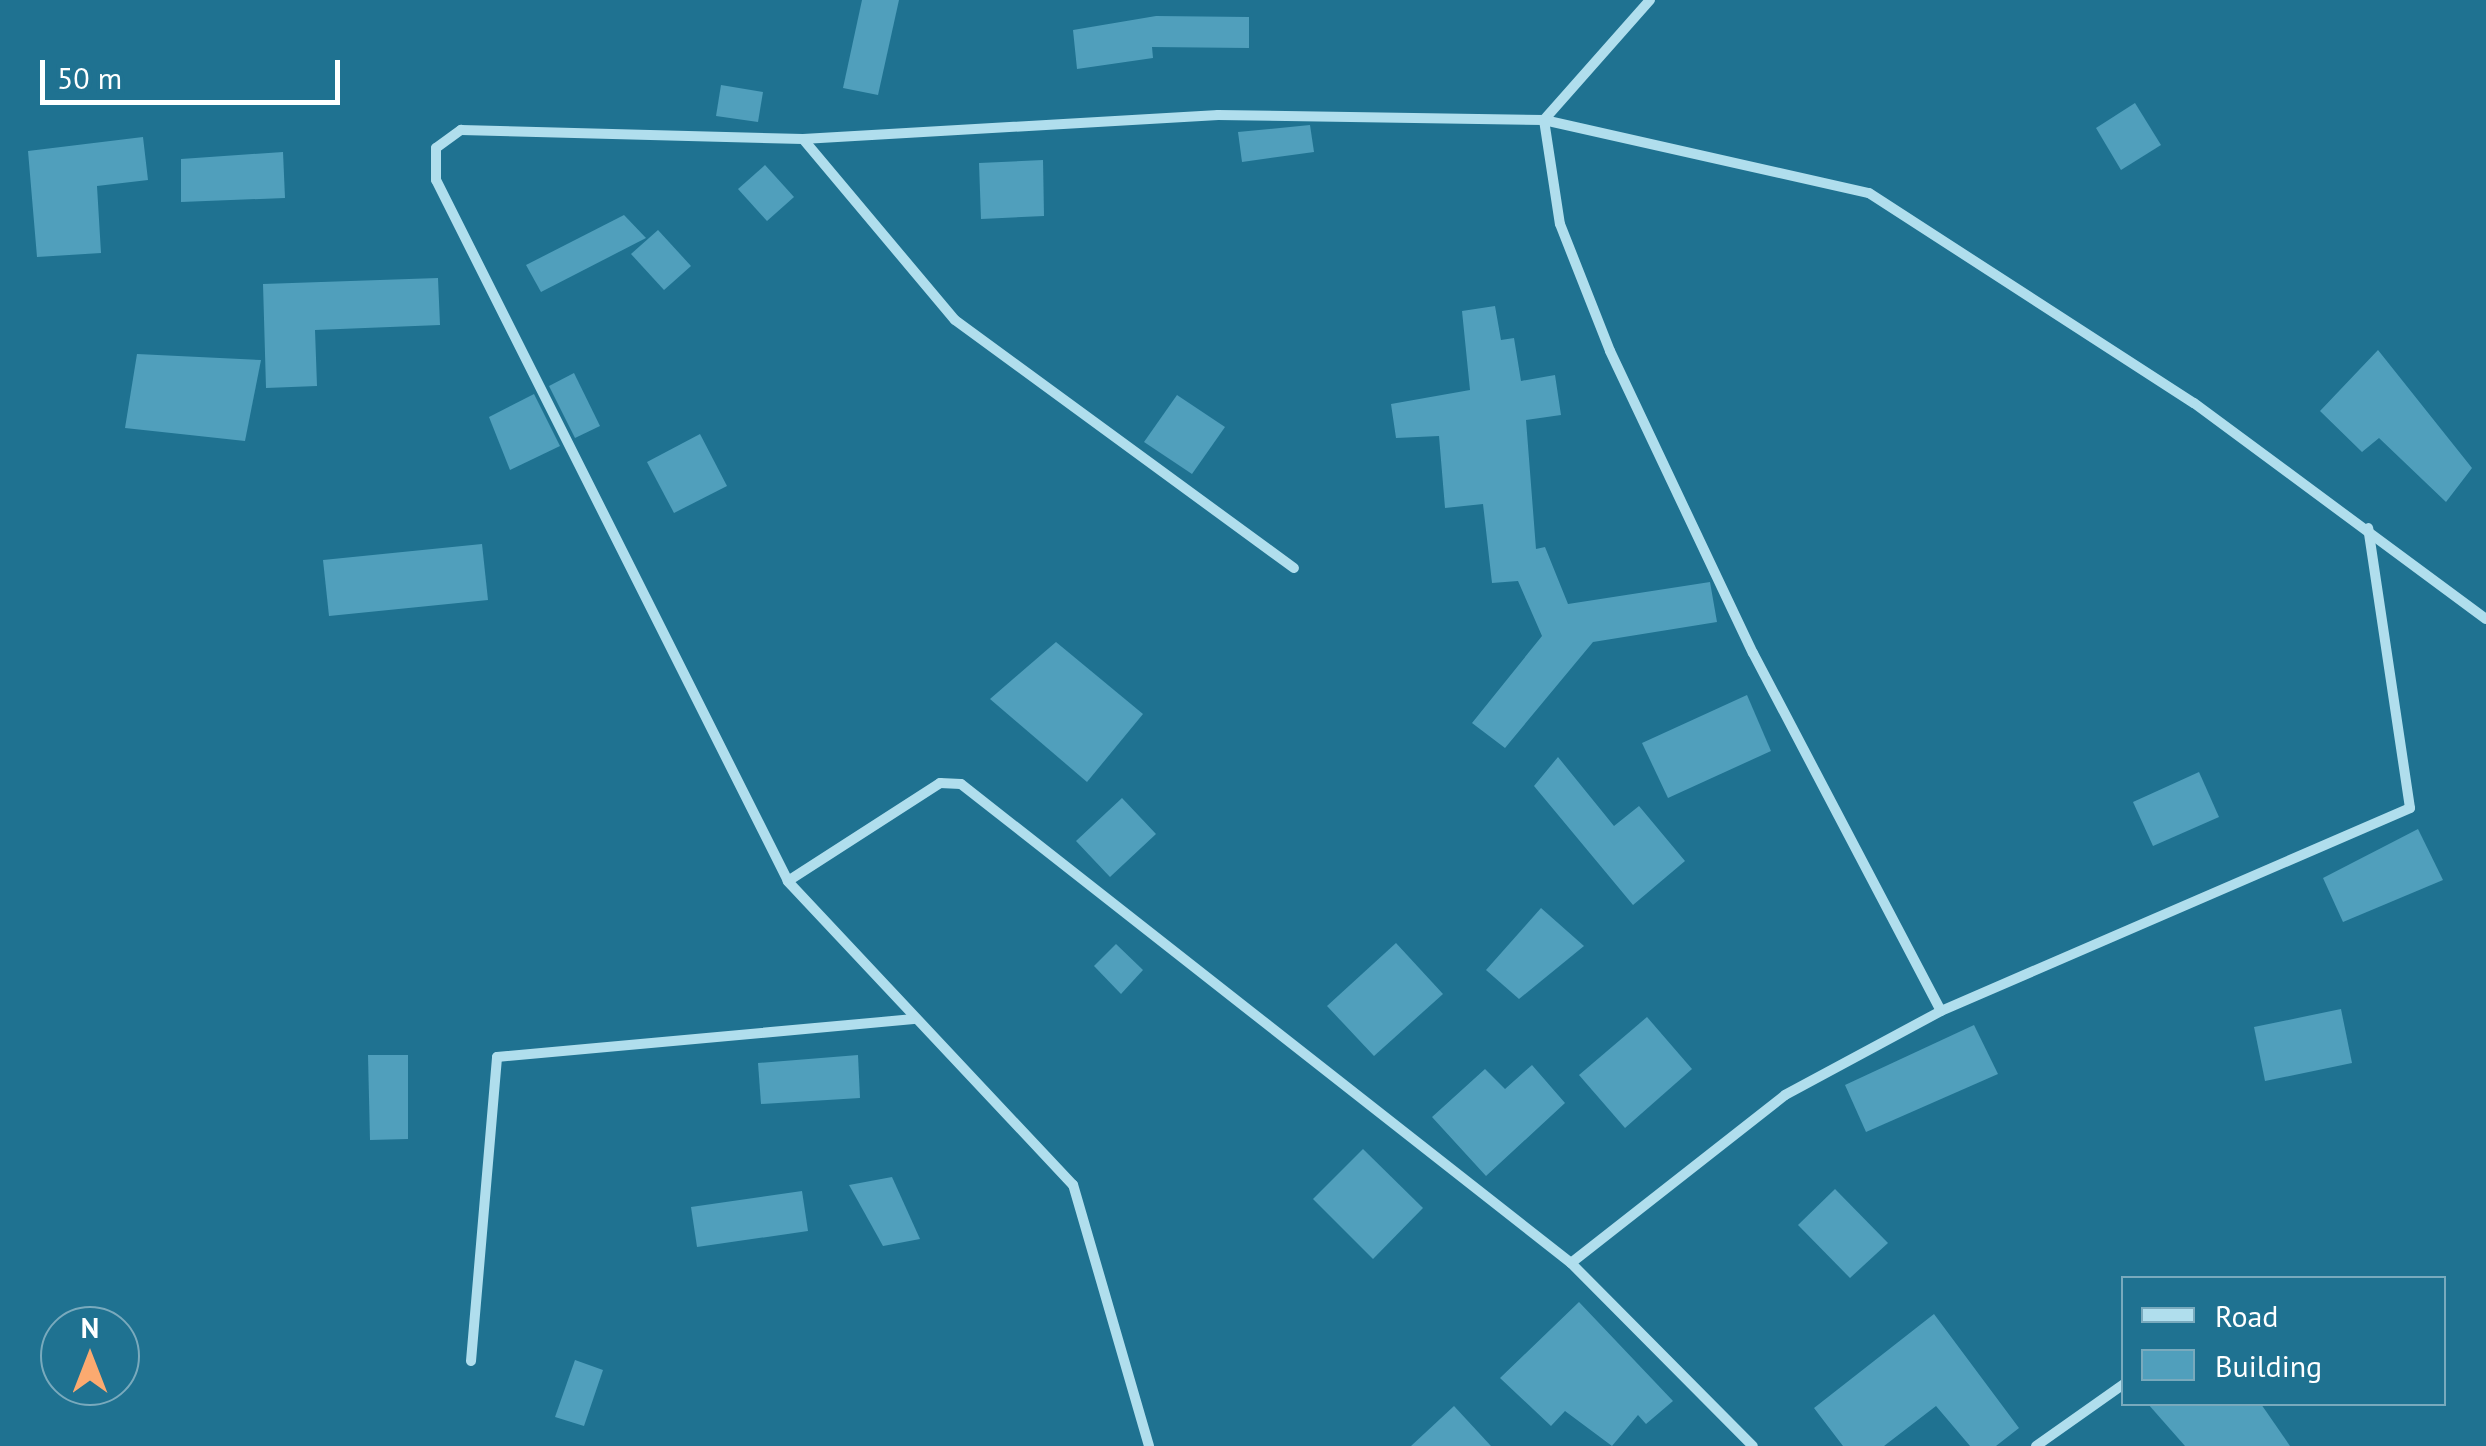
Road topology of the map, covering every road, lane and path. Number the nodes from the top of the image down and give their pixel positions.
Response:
1 (1650, 0) edge
2 (1544, 120) junction
3 (802, 139) junction
4 (2368, 528) junction
5 (1294, 568) dead end
6 (2486, 620) edge
7 (788, 881) junction
8 (1941, 1012) junction
9 (916, 1019) junction
10 (1570, 1263) junction
11 (471, 1361) dead end
12 (2121, 1386) edge
13 (1149, 1446) edge
14 (1753, 1446) edge
15 (2036, 1446) edge

1 - 2 street
2 - 3 street
2 - 4 street
2 - 8 street
3 - 5 street
3 - 7 street
4 - 6 street
4 - 8 street
7 - 9 street
7 - 10 street
8 - 10 street
9 - 11 street
9 - 13 street
10 - 14 street
12 - 15 street

